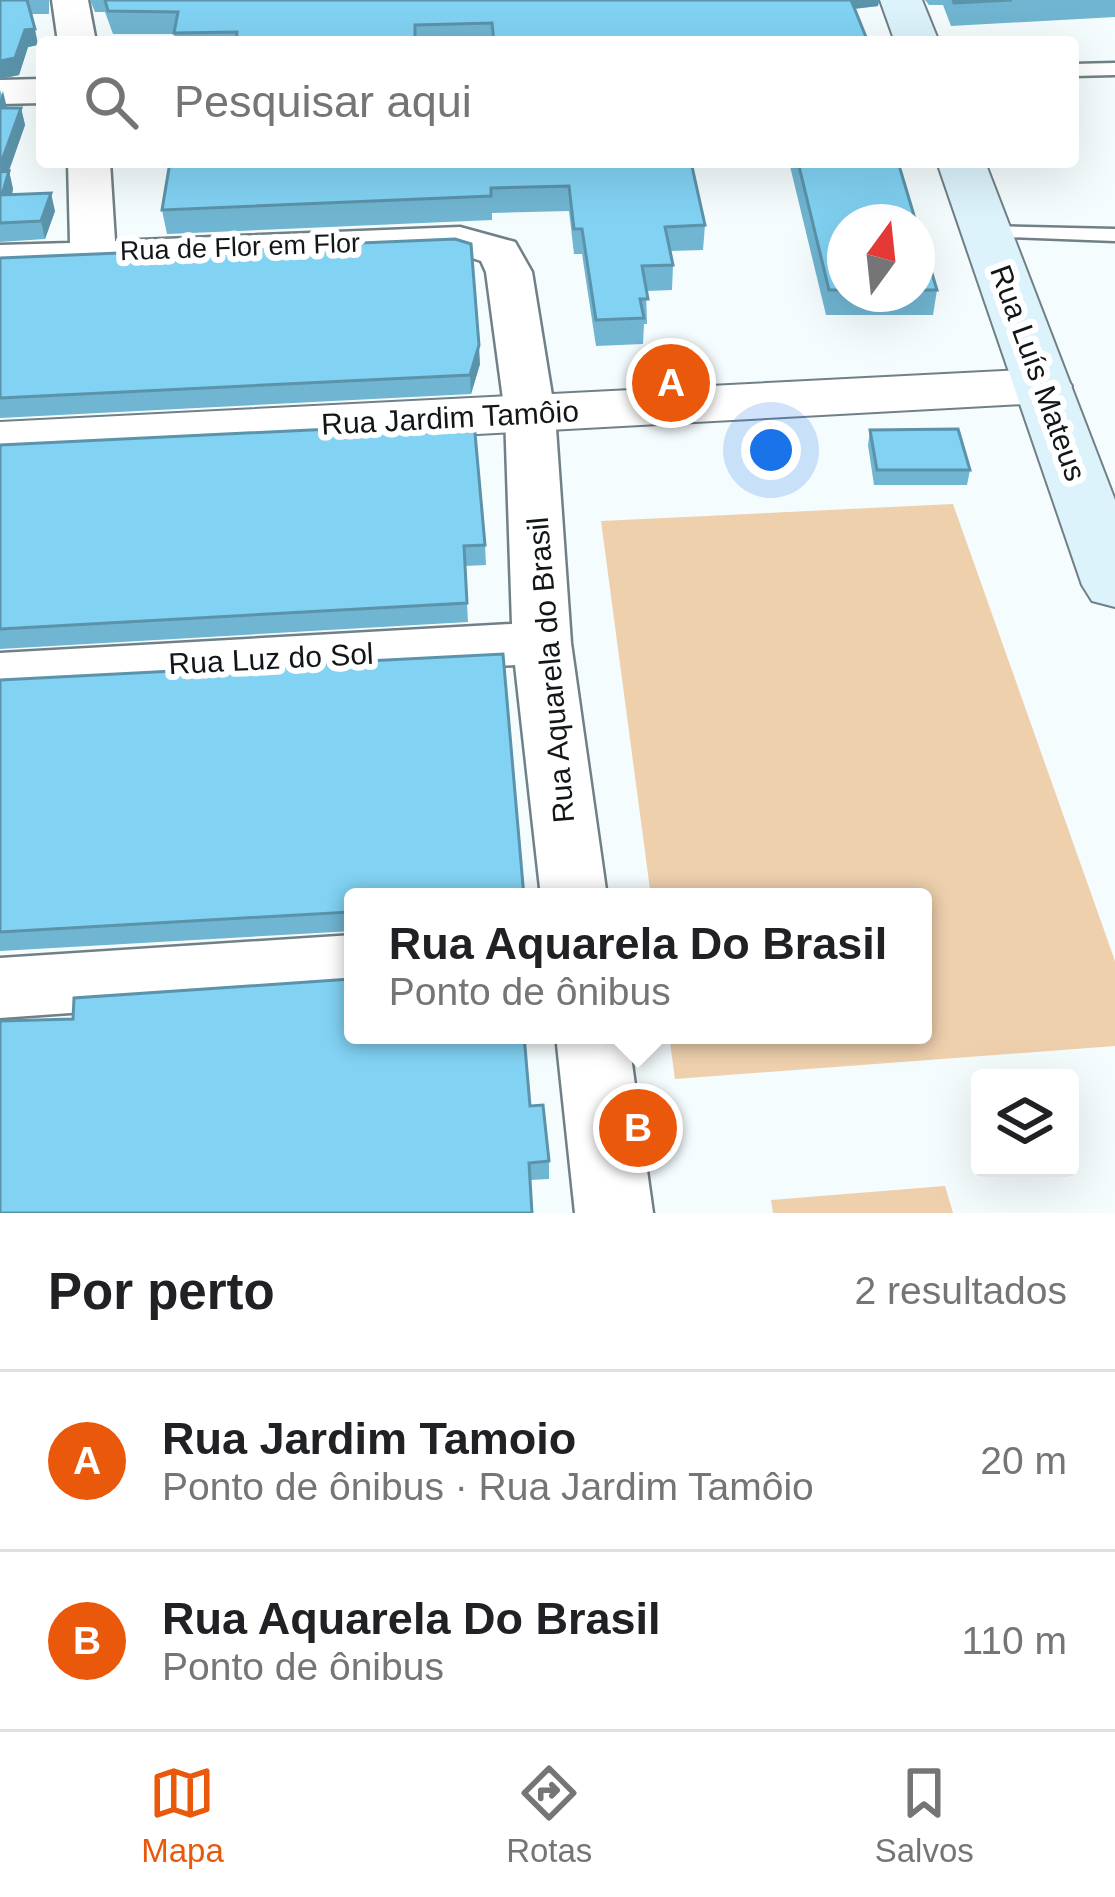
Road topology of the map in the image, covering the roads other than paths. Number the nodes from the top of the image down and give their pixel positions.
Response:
1 (70, 0) edge
2 (902, 0) edge
3 (76, 36) edge
4 (915, 36) edge
5 (1115, 69) edge
6 (1079, 70) edge
7 (36, 91) edge
8 (0, 92) edge
9 (89, 168) edge
10 (963, 168) edge
11 (987, 232) junction
12 (1115, 235) edge
13 (481, 243) joint
14 (93, 254) junction
15 (0, 259) edge
16 (1043, 386) junction
17 (530, 414) junction
18 (0, 441) edge
19 (1114, 582) edge
20 (542, 643) junction
21 (0, 674) edge
22 (573, 888) edge
23 (344, 965) edge
24 (0, 988) edge
25 (593, 1044) edge
26 (614, 1213) edge

1 - 3 street
2 - 4 main road
5 - 6 lane
7 - 8 street
9 - 14 street
10 - 11 main road, Rua Luís Mateus
11 - 12 lane
11 - 16 main road, Rua Luís Mateus
13 - 14 street, Rua de Flor em Flor
13 - 17 street, Rua Aquarela do Brasil
14 - 15 street, Rua de Flor em Flor
16 - 17 street, Rua Jardim Tamôio
16 - 19 main road, Rua Luís Mateus
17 - 18 street, Rua Jardim Tamôio
17 - 20 street, Rua Aquarela do Brasil
20 - 21 street, Rua Luz do Sol
20 - 22 street, Rua Aquarela do Brasil
23 - 24 street
25 - 26 street

